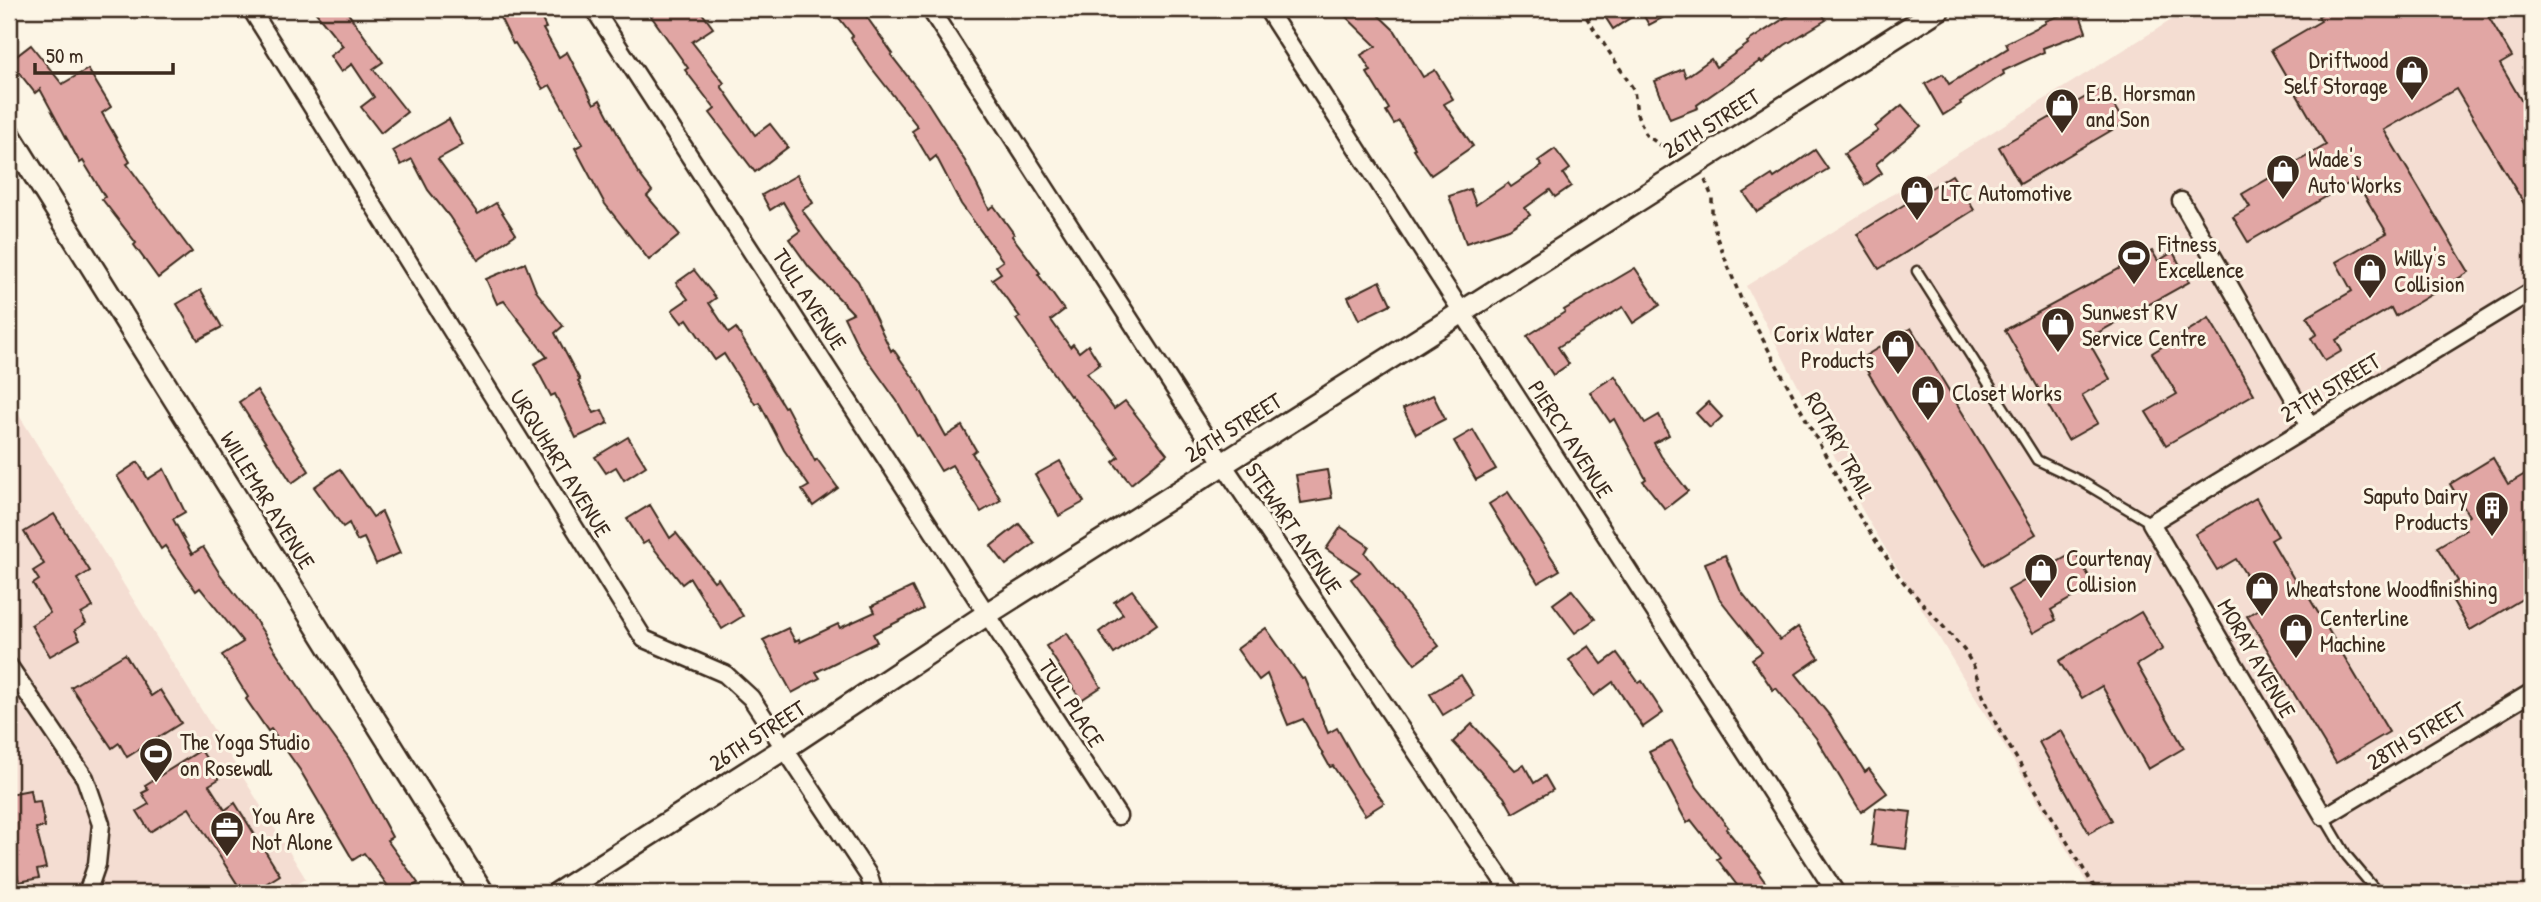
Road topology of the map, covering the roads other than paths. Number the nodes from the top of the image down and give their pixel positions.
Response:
1 (251, 9) edge
2 (594, 9) edge
3 (930, 9) edge
4 (1267, 9) edge
5 (1939, 9) edge
6 (9, 134) edge
7 (2181, 201) dead end
8 (1917, 271) dead end
9 (2532, 290) edge
10 (1462, 312) junction
11 (2309, 426) junction
12 (1223, 464) junction
13 (2151, 523) junction
14 (987, 614) junction
15 (9, 666) edge
16 (2532, 692) edge
17 (785, 748) junction
18 (1118, 816) dead end
19 (2324, 817) junction
20 (1507, 892) edge
21 (87, 893) edge
22 (483, 893) edge
23 (558, 893) edge
24 (874, 893) edge
25 (1836, 893) edge
26 (2378, 893) edge

1 - 17 street, URQUHART AVENUE
2 - 14 street, TULL AVENUE
3 - 12 street, STEWART AVENUE
4 - 10 street, PIERCY AVENUE
5 - 10 street, 26TH STREET
6 - 22 street, WILLEMAR AVENUE
7 - 11 street
8 - 13 lane
9 - 11 street, 27TH STREET
10 - 12 street, 26TH STREET
10 - 25 street, PIERCY AVENUE
11 - 13 street, 27TH STREET
12 - 14 street, 26TH STREET
12 - 20 street, STEWART AVENUE
13 - 19 street, MORAY AVENUE
14 - 17 street, 26TH STREET
14 - 18 street, TULL PLACE
15 - 21 street
16 - 19 street, 28TH STREET
17 - 23 street, 26TH STREET
17 - 24 street, URQUHART AVENUE
19 - 26 lane

